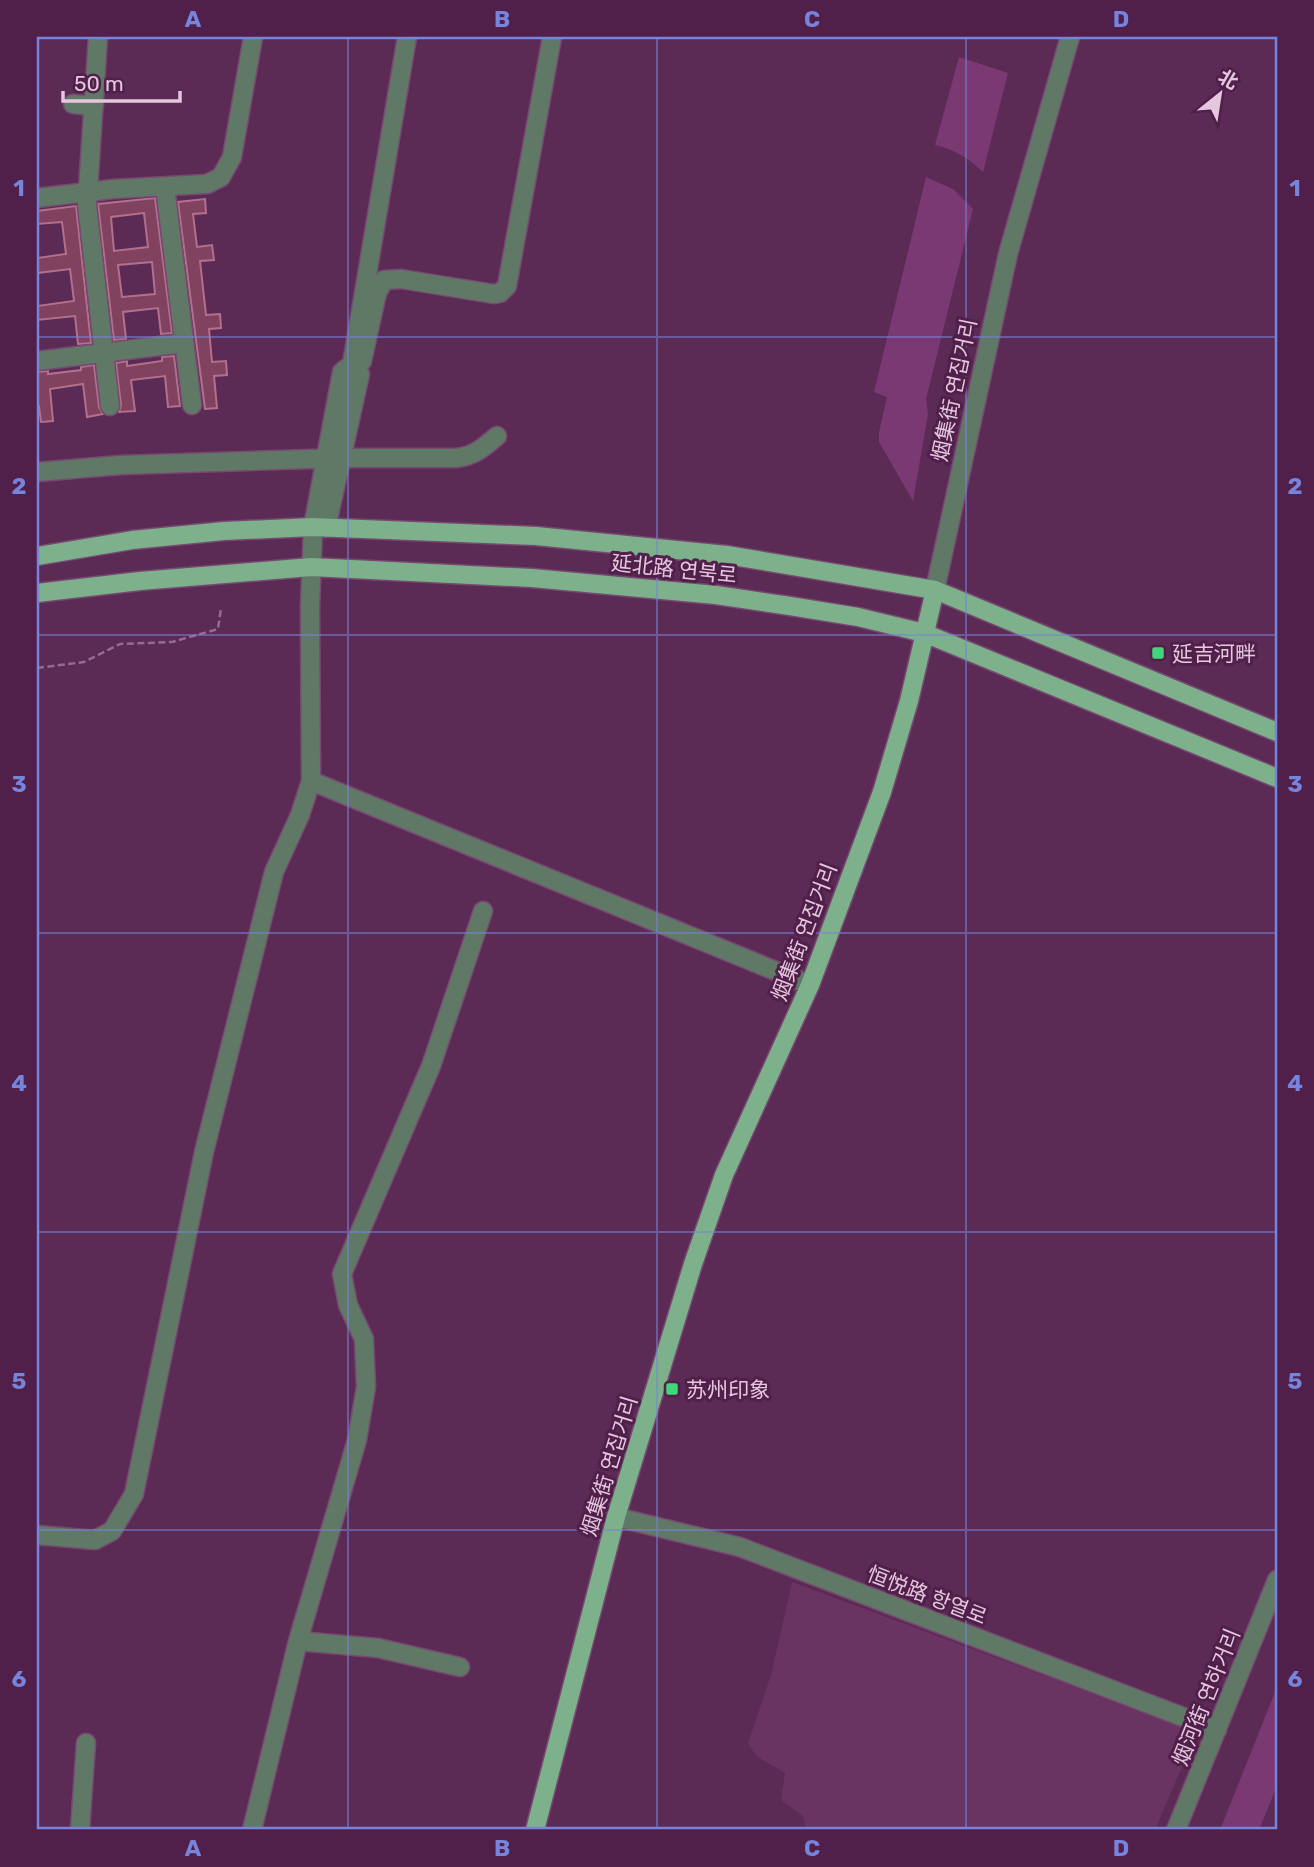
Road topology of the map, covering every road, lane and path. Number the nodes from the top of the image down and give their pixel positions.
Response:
1 (98, 37) edge
2 (253, 37) edge
3 (407, 37) edge
4 (552, 37) edge
5 (1070, 37) edge
6 (73, 104) dead end
7 (94, 106) junction
8 (165, 187) junction
9 (89, 192) junction
10 (37, 198) edge
11 (184, 343) junction
12 (103, 353) junction
13 (37, 361) edge
14 (352, 364) junction
15 (192, 405) dead end
16 (110, 406) dead end
17 (497, 436) dead end
18 (334, 458) junction
19 (37, 472) edge
20 (319, 528) junction
21 (37, 556) edge
22 (311, 567) junction
23 (934, 590) junction
24 (37, 593) edge
25 (220, 608) dead end
26 (924, 633) junction
27 (37, 668) edge
28 (1277, 732) edge
29 (1277, 778) edge
30 (310, 780) junction
31 (484, 911) dead end
32 (810, 985) junction
33 (615, 1517) junction
34 (37, 1535) edge
35 (1277, 1580) edge
36 (298, 1641) junction
37 (460, 1667) dead end
38 (1217, 1730) junction
39 (86, 1743) dead end
40 (80, 1830) edge
41 (252, 1830) edge
42 (535, 1830) edge
43 (1176, 1830) edge

1 - 7 street
2 - 8 street
3 - 14 street
4 - 14 street
5 - 23 street, 烟集街 연집거리
6 - 7 street
7 - 9 street
8 - 9 street
8 - 11 street
9 - 10 street
9 - 12 street
11 - 12 street
11 - 15 street
12 - 13 street
12 - 16 street
14 - 18 street
17 - 18 street
18 - 19 street
18 - 20 street
20 - 21 main road, 延北路 연북로
20 - 22 street
20 - 23 main road, 延北路 연북로
22 - 24 main road, 延北路 연북로
22 - 26 main road, 延北路 연북로
22 - 30 street
23 - 26 main road, 烟集街 연집거리
23 - 28 main road, 延北路 연북로
25 - 27 path
26 - 29 main road, 延北路 연북로
26 - 32 main road, 烟集街 연집거리
30 - 32 street
30 - 34 street
31 - 36 street
32 - 33 main road, 烟集街 연집거리
33 - 38 street, 恒悦路 항열로
33 - 42 main road, 烟集街 연집거리
35 - 38 street, 烟河街 연하거리
36 - 37 street
36 - 41 street
38 - 43 street, 烟河街 연하거리
39 - 40 street

